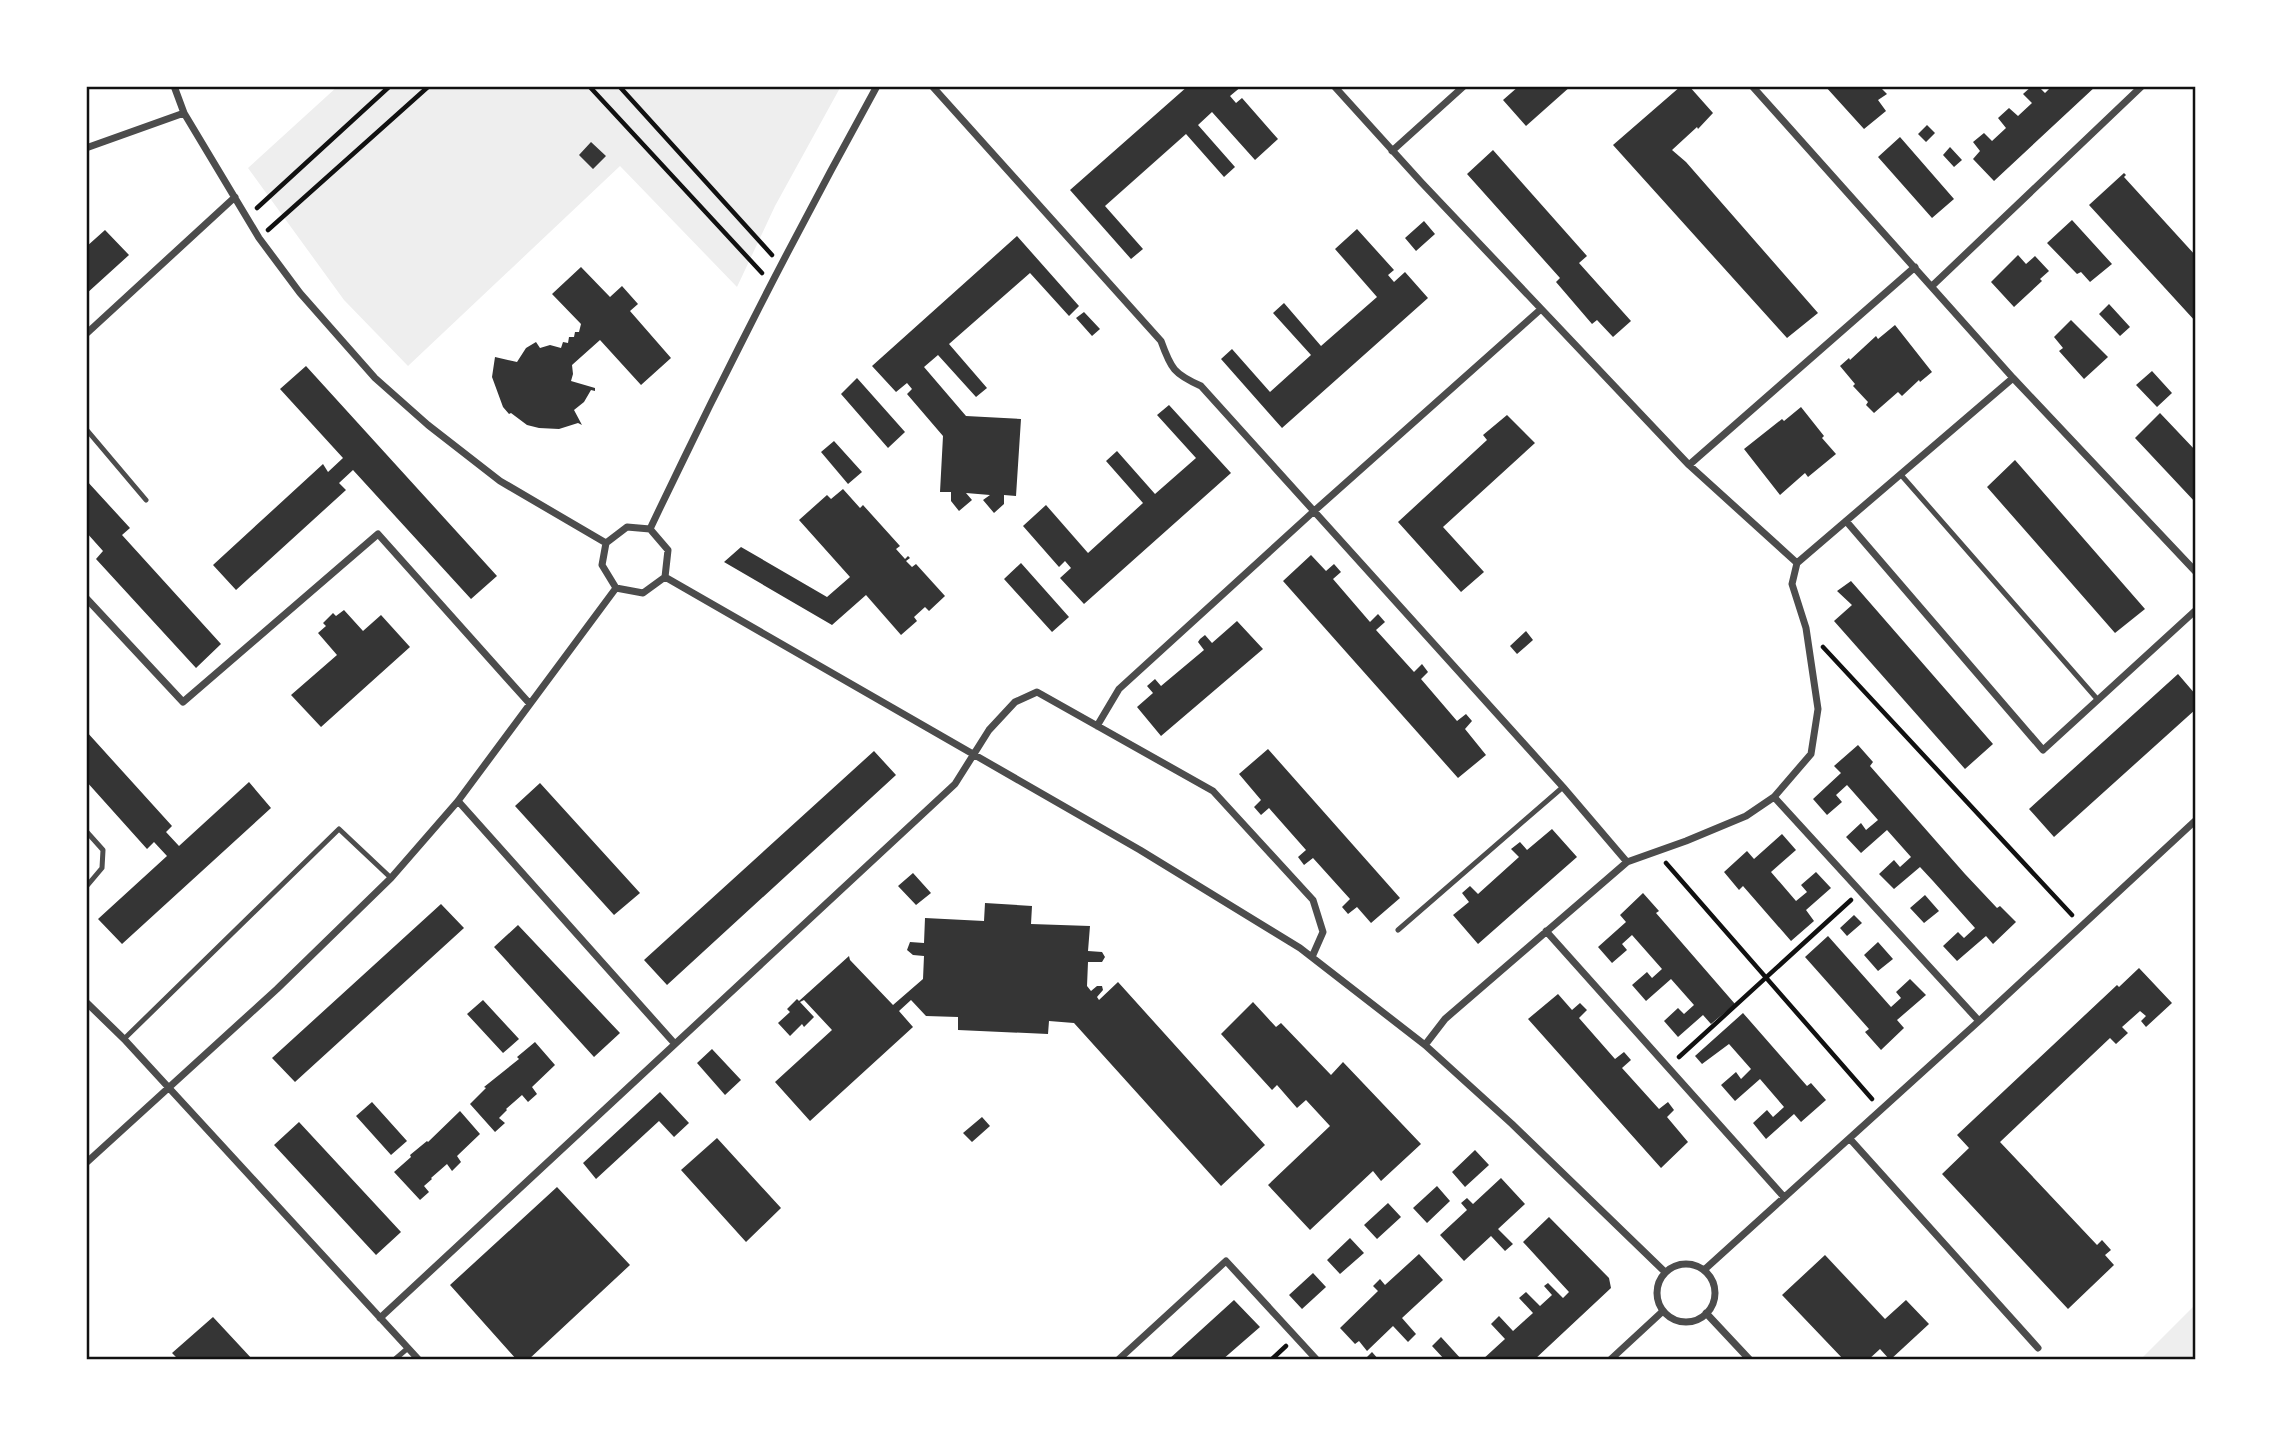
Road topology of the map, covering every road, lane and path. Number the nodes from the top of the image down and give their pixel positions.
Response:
1 (174, 86) edge
2 (390, 86) edge
3 (429, 86) edge
4 (589, 86) edge
5 (619, 86) edge
6 (877, 86) edge
7 (932, 86) edge
8 (1334, 86) edge
9 (1464, 86) edge
10 (1752, 86) edge
11 (2142, 86) edge
12 (184, 113) junction
13 (86, 148) edge
14 (1392, 150) junction
15 (235, 197) junction
16 (247, 218) junction
17 (259, 238) junction
18 (782, 266) junction
19 (1915, 267) junction
20 (772, 284) junction
21 (1932, 286) junction
22 (1541, 309) junction
23 (86, 334) edge
24 (2013, 379) junction
25 (86, 429) edge
26 (1689, 465) junction
27 (1902, 476) junction
28 (146, 500) dead end
29 (1313, 512) junction
30 (1846, 521) junction
31 (650, 529) junction
32 (606, 543) junction
33 (1797, 563) junction
34 (2196, 572) edge
35 (665, 577) junction
36 (616, 588) junction
37 (86, 598) edge
38 (2196, 610) edge
39 (1806, 628) junction
40 (2098, 701) junction
41 (530, 704) junction
42 (1097, 726) junction
43 (974, 754) junction
44 (1563, 787) junction
45 (1774, 797) junction
46 (458, 801) junction
47 (2196, 820) edge
48 (86, 831) edge
49 (1656, 851) junction
50 (1627, 862) junction
51 (391, 878) junction
52 (86, 887) edge
53 (1861, 890) junction
54 (2082, 926) junction
55 (1398, 930) dead end
56 (1546, 931) junction
57 (1312, 957) junction
58 (1765, 977) junction
59 (86, 1002) edge
60 (1979, 1021) junction
61 (124, 1039) junction
62 (675, 1044) junction
63 (1425, 1045) junction
64 (1668, 1068) junction
65 (167, 1088) junction
66 (1882, 1110) junction
67 (1850, 1139) junction
68 (86, 1163) edge
69 (1784, 1197) junction
70 (1704, 1270) junction
71 (1665, 1272) junction
72 (1663, 1311) junction
73 (1706, 1313) junction
74 (380, 1318) junction
75 (408, 1348) junction
76 (2038, 1348) dead end
77 (394, 1360) edge
78 (419, 1360) edge
79 (1118, 1360) edge
80 (1317, 1360) edge
81 (1610, 1360) edge
82 (1750, 1360) edge

1 - 12 street
2 - 16 path
3 - 17 path
4 - 20 path
5 - 18 path
6 - 18 street
7 - 29 street
8 - 14 street
9 - 14 street
10 - 19 street
11 - 21 street
12 - 13 street
12 - 15 street
14 - 22 street
15 - 16 street
15 - 23 street
16 - 17 street
17 - 32 street
18 - 20 street
19 - 21 street
19 - 26 street
20 - 31 street
21 - 24 street
22 - 26 street
22 - 29 street
24 - 27 street
24 - 34 street
25 - 28 lane
26 - 33 street
27 - 30 street
27 - 40 lane
29 - 42 street
29 - 44 street
30 - 33 street
30 - 40 street
31 - 32 street
31 - 35 street
32 - 36 street
33 - 39 street
35 - 36 street
35 - 43 street
36 - 41 street
37 - 41 street
38 - 40 street
39 - 45 street
39 - 54 path
41 - 46 street
42 - 43 street
42 - 57 street
43 - 57 street
43 - 62 street
44 - 50 street
44 - 55 lane
45 - 49 street
45 - 53 street
46 - 51 street
46 - 62 street
47 - 54 street
48 - 52 lane
49 - 50 street
49 - 58 path
50 - 56 street
51 - 61 lane
51 - 65 street
53 - 58 path
53 - 60 street
54 - 60 street
56 - 63 street
56 - 64 street
57 - 63 street
58 - 64 path
58 - 66 path
59 - 61 street
60 - 66 street
61 - 65 street
62 - 74 street
63 - 71 street
64 - 69 street
65 - 68 street
65 - 74 street
66 - 67 street
67 - 69 street
67 - 76 street
69 - 70 street
70 - 71 street
70 - 73 street
71 - 72 street
72 - 73 street
72 - 81 street
73 - 82 street
74 - 75 street
75 - 77 lane
75 - 78 street
79 - 80 street

